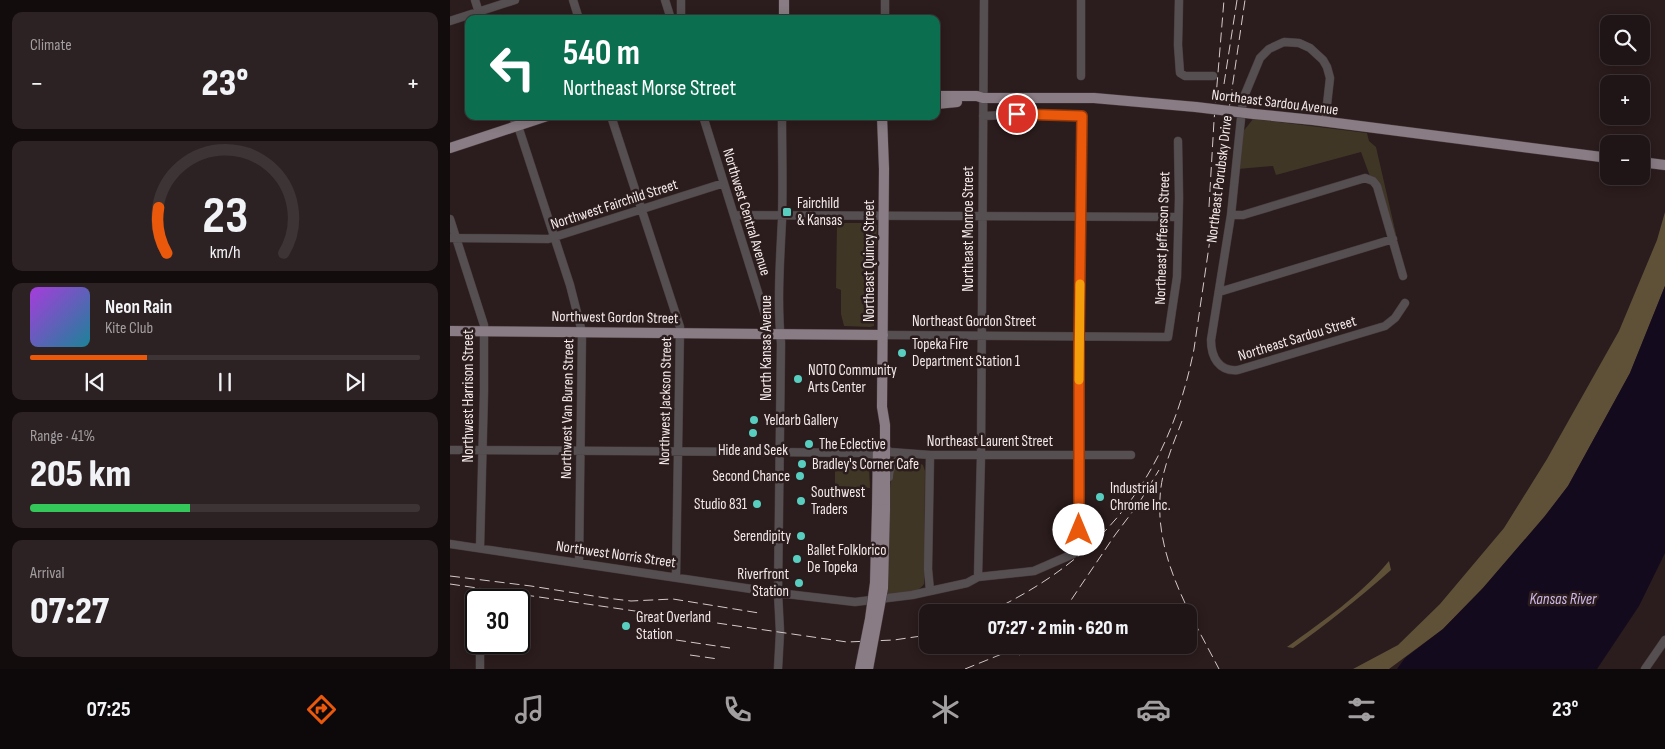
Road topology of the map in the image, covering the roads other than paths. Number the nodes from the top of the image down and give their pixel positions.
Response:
1 (475, 0) edge
2 (515, 0) edge
3 (573, 0) edge
4 (665, 0) edge
5 (682, 0) edge
6 (784, 0) edge
7 (885, 0) edge
8 (984, 0) edge
9 (1081, 0) edge
10 (1179, 0) edge
11 (480, 15) edge
12 (578, 15) edge
13 (670, 15) edge
14 (681, 15) edge
15 (784, 15) edge
16 (885, 15) edge
17 (465, 18) edge
18 (450, 21) edge
19 (1081, 76) dead end
20 (1213, 76) dead end
21 (940, 96) edge
22 (983, 98) junction
23 (940, 103) edge
24 (983, 116) junction
25 (514, 120) edge
26 (535, 120) edge
27 (613, 120) edge
28 (704, 120) edge
29 (782, 120) edge
30 (877, 120) edge
31 (882, 120) edge
32 (1325, 122) junction
33 (518, 126) junction
34 (1178, 141) dead end
35 (450, 148) edge
36 (1600, 157) edge
37 (884, 158) junction
38 (1650, 163) edge
39 (1665, 165) edge
40 (724, 183) junction
41 (642, 210) junction
42 (734, 215) junction
43 (782, 215) junction
44 (1231, 215) junction
45 (884, 216) junction
46 (982, 216) junction
47 (1080, 217) junction
48 (1178, 217) junction
49 (450, 219) edge
50 (453, 238) edge
51 (554, 238) junction
52 (1393, 239) junction
53 (1403, 276) dead end
54 (1218, 292) junction
55 (1404, 303) dead end
56 (765, 315) dead end
57 (450, 331) edge
58 (484, 331) junction
59 (582, 332) junction
60 (680, 333) junction
61 (780, 333) junction
62 (883, 335) junction
63 (981, 335) junction
64 (1080, 336) junction
65 (1168, 337) joint
66 (1213, 353) joint
67 (450, 450) edge
68 (482, 451) junction
69 (580, 451) junction
70 (679, 452) junction
71 (882, 452) junction
72 (780, 453) junction
73 (909, 454) junction
74 (981, 454) junction
75 (930, 455) junction
76 (1079, 455) junction
77 (1131, 455) dead end
78 (883, 507) junction
79 (450, 544) edge
80 (480, 548) junction
81 (579, 563) junction
82 (676, 577) junction
83 (978, 577) junction
84 (930, 591) junction
85 (778, 593) junction
86 (1665, 640) edge
87 (480, 654) edge
88 (480, 669) edge
89 (778, 669) edge
90 (860, 669) edge
91 (868, 669) edge
92 (1645, 669) edge

1 - 11 street
2 - 11 street
3 - 12 street
4 - 13 street
5 - 14 street
6 - 15 main road
7 - 16 street
8 - 22 street, Northeast Monroe Street
9 - 19 street
10 - 20 street
17 - 18 street
21 - 22 main road, Northeast Sardou Avenue
22 - 23 main road
22 - 24 street, Northeast Monroe Street
22 - 32 main road, Northeast Sardou Avenue, bridge
24 - 46 street, Northeast Monroe Street
24 - 47 street
25 - 33 street, Northwest Van Buren Street
26 - 33 main road
27 - 41 street, Northwest Jackson Street
28 - 40 street, Northwest Central Avenue
29 - 43 street, North Kansas Avenue
30 - 37 main road
31 - 37 main road, Northeast Quincy Street
32 - 36 main road, Northeast Sardou Avenue
32 - 44 street, Northeast Porubsky Drive
33 - 35 main road
33 - 51 street, Northwest Van Buren Street
34 - 48 street, Northeast Jefferson Street
37 - 45 main road, Northeast Quincy Street
38 - 39 main road
40 - 41 street, Northwest Fairchild Street
40 - 42 street, Northwest Central Avenue
41 - 51 street, Northwest Fairchild Street
41 - 60 street, Northwest Jackson Street
42 - 43 street
42 - 56 street, Northwest Central Avenue
43 - 45 street
43 - 61 street, North Kansas Avenue
44 - 52 street
44 - 54 street, Northeast Porubsky Drive
45 - 46 street
45 - 62 main road, Northeast Quincy Street
46 - 47 street
46 - 63 street, Northeast Monroe Street
47 - 48 street
47 - 64 street
48 - 65 street, Northeast Jefferson Street
49 - 50 street, Northwest Harrison Street
50 - 51 street, Northwest Fairchild Street
50 - 58 street, Northwest Harrison Street
51 - 59 street, Northwest Van Buren Street
52 - 53 street
52 - 54 street
54 - 66 street, Northeast Porubsky Drive
55 - 66 street, Northeast Sardou Street
57 - 58 main road, Northwest Gordon Street
58 - 59 main road, Northwest Gordon Street
58 - 68 street, Northwest Harrison Street
59 - 60 main road, Northwest Gordon Street
59 - 69 street, Northwest Van Buren Street
60 - 61 main road, Northwest Gordon Street
60 - 70 street, Northwest Jackson Street
61 - 62 main road, Northeast Gordon Street
61 - 72 street, North Kansas Avenue
62 - 63 street, Northeast Gordon Street
62 - 71 main road, Northeast Quincy Street
63 - 64 street, Northeast Gordon Street
63 - 74 street, Northeast Monroe Street
64 - 65 street, Northeast Gordon Street
64 - 76 street
67 - 68 street, Northeast Laurent Street
68 - 69 street, Northeast Laurent Street
68 - 80 street, Northwest Harrison Street
69 - 70 street, Northeast Laurent Street
69 - 81 street, Northwest Van Buren Street
70 - 72 street, Northeast Laurent Street
70 - 82 street, Northwest Jackson Street
71 - 72 street, Northeast Laurent Street
71 - 73 street, Northeast Laurent Street
71 - 78 main road, Northeast Quincy Street
72 - 85 street, North Kansas Avenue
73 - 75 street, Northeast Laurent Street
73 - 78 street, Northeast Laurent Street
74 - 75 street, Northeast Laurent Street
74 - 76 street, Northeast Laurent Street
74 - 83 street, Northeast Monroe Street
75 - 84 street
76 - 77 street, Northeast Laurent Street
76 - 83 street, Northwest Norris Street
78 - 90 main road, bridge
78 - 91 main road, bridge
79 - 80 street, Northwest Norris Street
80 - 81 street, Northwest Norris Street
81 - 82 street, Northwest Norris Street
82 - 85 street, Northwest Norris Street
83 - 84 street, Northwest Norris Street
84 - 85 street, Northwest Norris Street
85 - 89 street, North Kansas Avenue
86 - 92 street
87 - 88 street

